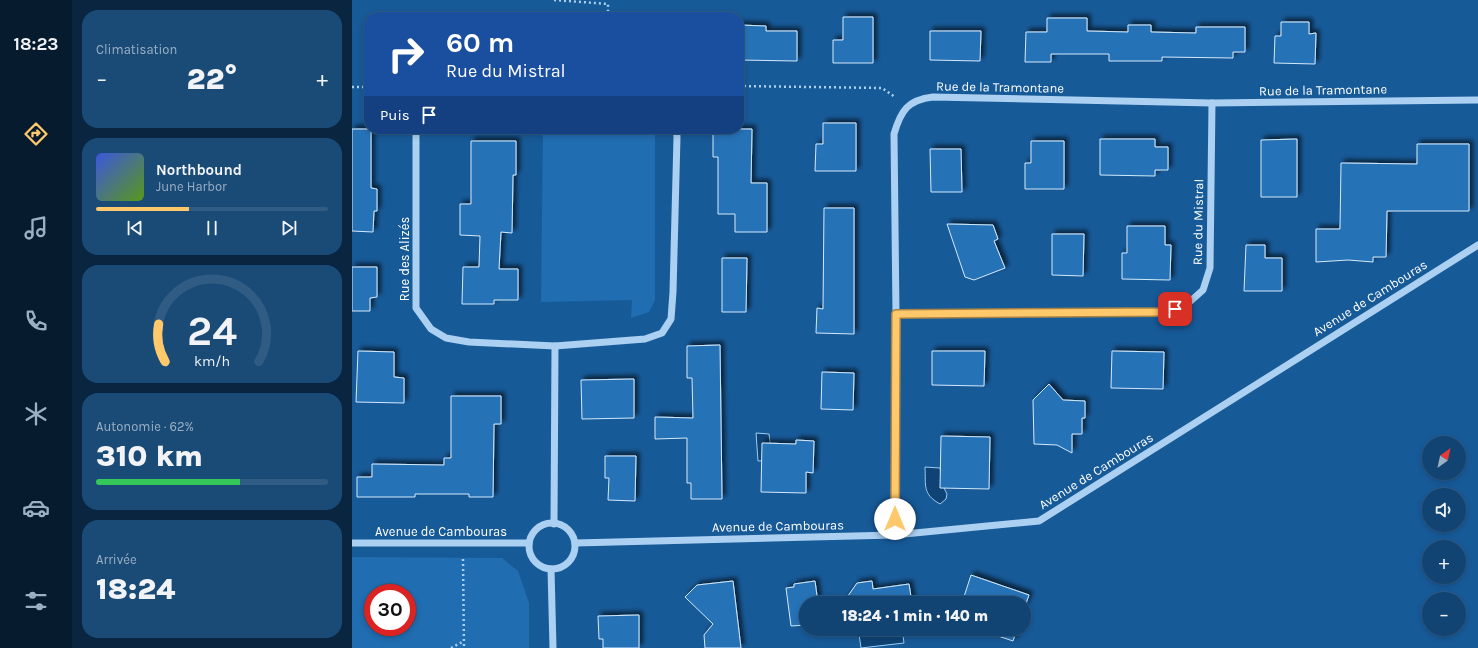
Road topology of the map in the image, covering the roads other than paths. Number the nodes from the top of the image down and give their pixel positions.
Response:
1 (1478, 100) edge
2 (1212, 103) junction
3 (416, 134) edge
4 (677, 134) edge
5 (1478, 245) edge
6 (896, 314) junction
7 (555, 346) junction
8 (554, 524) junction
9 (894, 535) junction
10 (352, 543) edge
11 (529, 543) junction
12 (575, 543) junction
13 (551, 569) junction
14 (553, 648) edge

1 - 2 street, Rue de la Tramontane
2 - 6 street, Rue du Mistral
2 - 6 street, Rue de la Tramontane
3 - 7 street, Rue des Alizés
4 - 7 street, Rue des Alizés
5 - 9 street, Avenue de Cambouras
6 - 9 street
7 - 8 street
8 - 11 street
8 - 12 street
9 - 12 street, Avenue de Cambouras
10 - 11 street, Avenue de Cambouras
11 - 13 street
12 - 13 street
13 - 14 street

